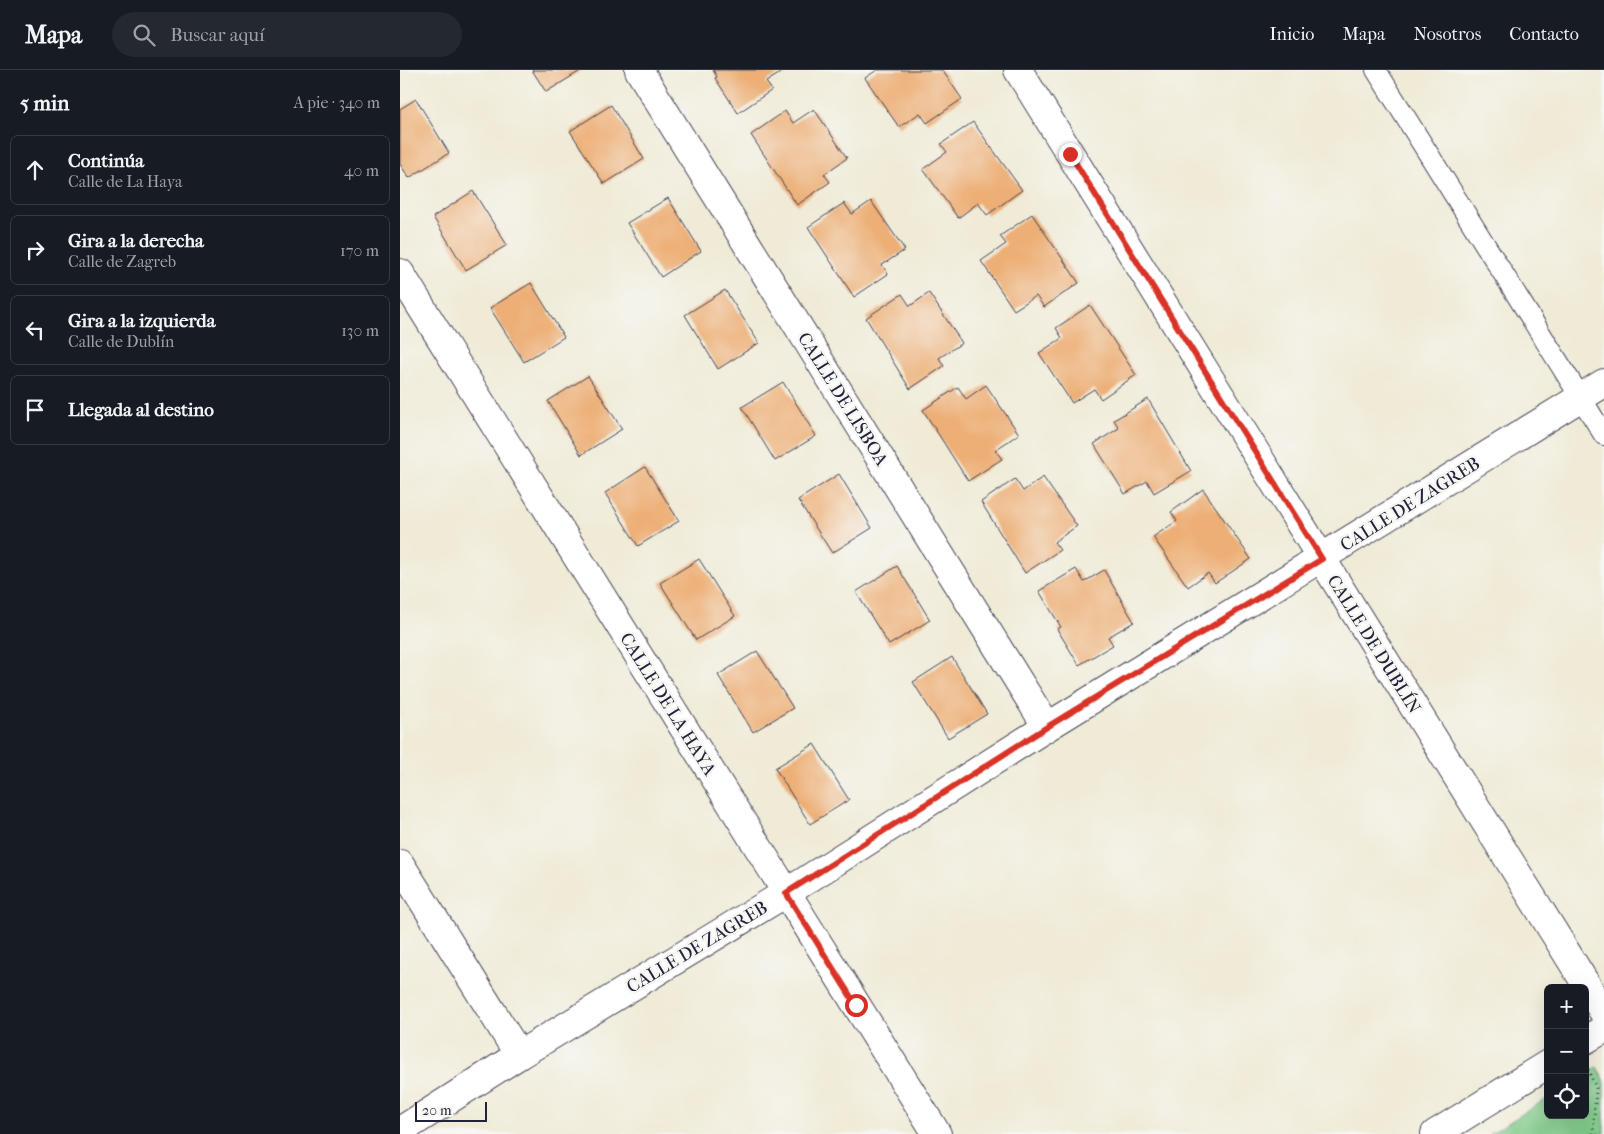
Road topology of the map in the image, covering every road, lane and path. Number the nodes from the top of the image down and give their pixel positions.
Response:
1 (639, 70) edge
2 (1018, 70) edge
3 (1376, 70) edge
4 (400, 273) edge
5 (1604, 383) edge
6 (1581, 398) junction
7 (1604, 435) edge
8 (1322, 559) junction
9 (1047, 727) junction
10 (400, 864) edge
11 (786, 893) junction
12 (1604, 1014) edge
13 (1604, 1029) edge
14 (1589, 1038) edge
15 (519, 1055) junction
16 (1544, 1066) edge
17 (1589, 1073) edge
18 (400, 1131) edge
19 (937, 1134) edge
20 (1435, 1134) edge
21 (1593, 1134) edge

1 - 9 street, CALLE DE LISBOA
2 - 8 street, CALLE DE DUBLÍN
3 - 6 street
4 - 11 street, CALLE DE LA HAYA
5 - 6 street, CALLE DE ZAGREB
6 - 7 street
6 - 8 street, CALLE DE ZAGREB
8 - 9 street, CALLE DE ZAGREB
8 - 12 street, CALLE DE DUBLÍN
9 - 11 street, CALLE DE ZAGREB
10 - 15 street
11 - 15 street, CALLE DE ZAGREB
11 - 19 street, CALLE DE LA HAYA
13 - 14 street
15 - 18 street, CALLE DE ZAGREB
16 - 20 street
17 - 21 path

